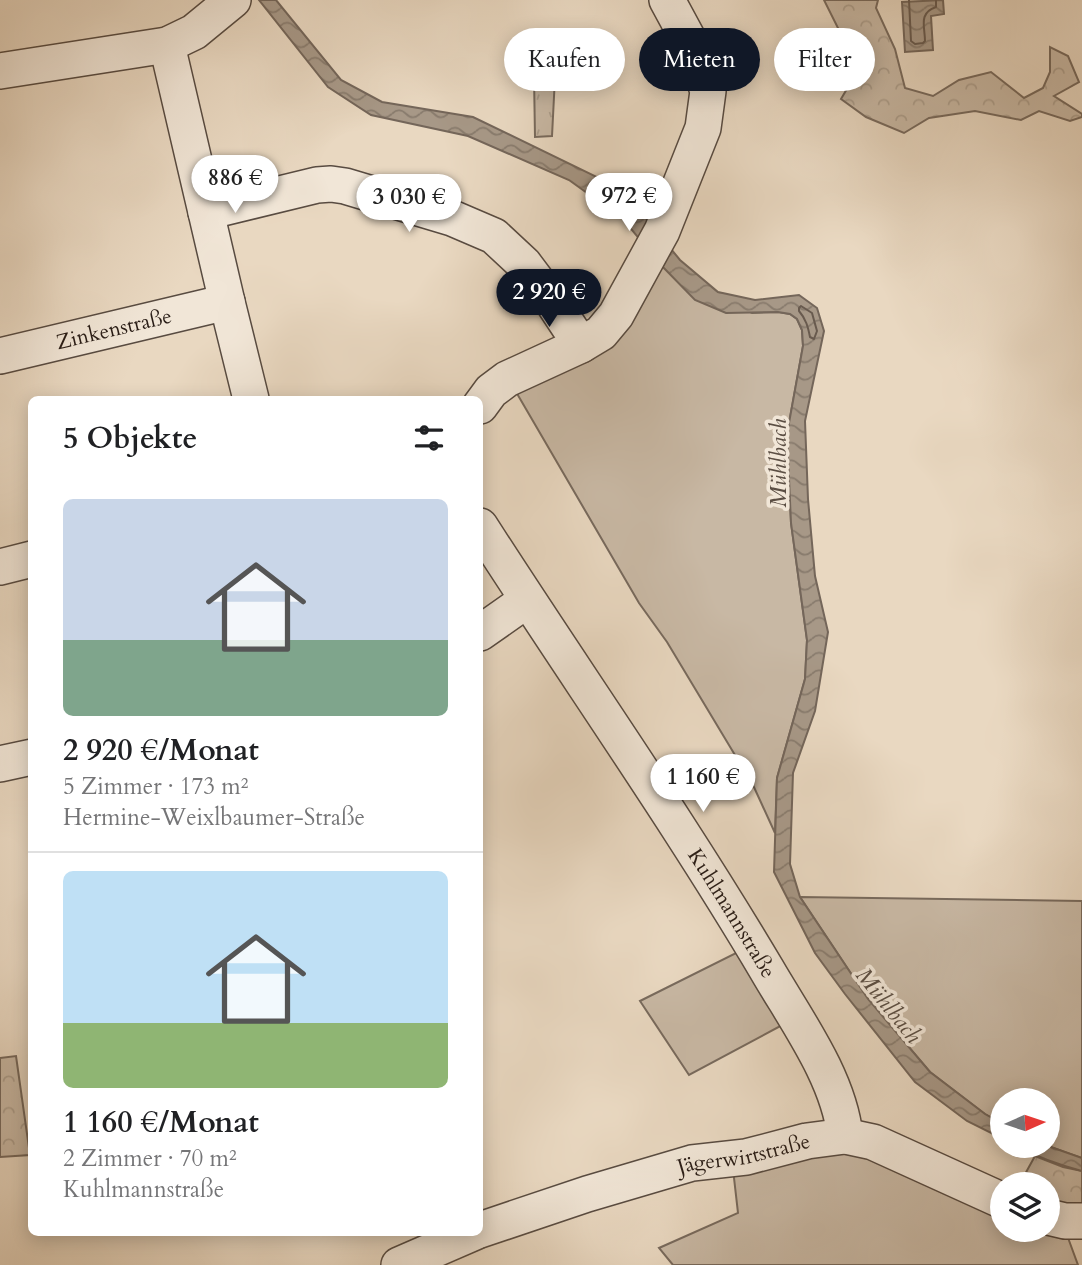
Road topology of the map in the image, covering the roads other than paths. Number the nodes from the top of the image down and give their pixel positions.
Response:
1 (233, 0) edge
2 (667, 0) edge
3 (167, 45) junction
4 (0, 71) edge
5 (206, 212) junction
6 (227, 302) junction
7 (581, 345) junction
8 (0, 356) edge
9 (250, 396) edge
10 (483, 401) edge
11 (483, 531) edge
12 (28, 560) edge
13 (0, 567) edge
14 (527, 600) junction
15 (483, 632) edge
16 (28, 758) edge
17 (0, 764) edge
18 (845, 1136) junction
19 (990, 1195) edge
20 (1060, 1220) edge
21 (1082, 1222) edge
22 (483, 1229) edge
23 (466, 1236) edge
24 (399, 1265) edge

1 - 3 street
2 - 7 street
3 - 4 street
3 - 5 street
5 - 6 street
5 - 7 street
6 - 8 street, Zinkenstraße
6 - 9 street
7 - 10 street
11 - 14 street, Kuhlmannstraße
12 - 13 street
14 - 15 street
14 - 18 street, Kuhlmannstraße
16 - 17 street
18 - 19 street, Jägerwirtstraße
18 - 22 street, Jägerwirtstraße
20 - 21 street
23 - 24 street, Jägerwirtstraße

